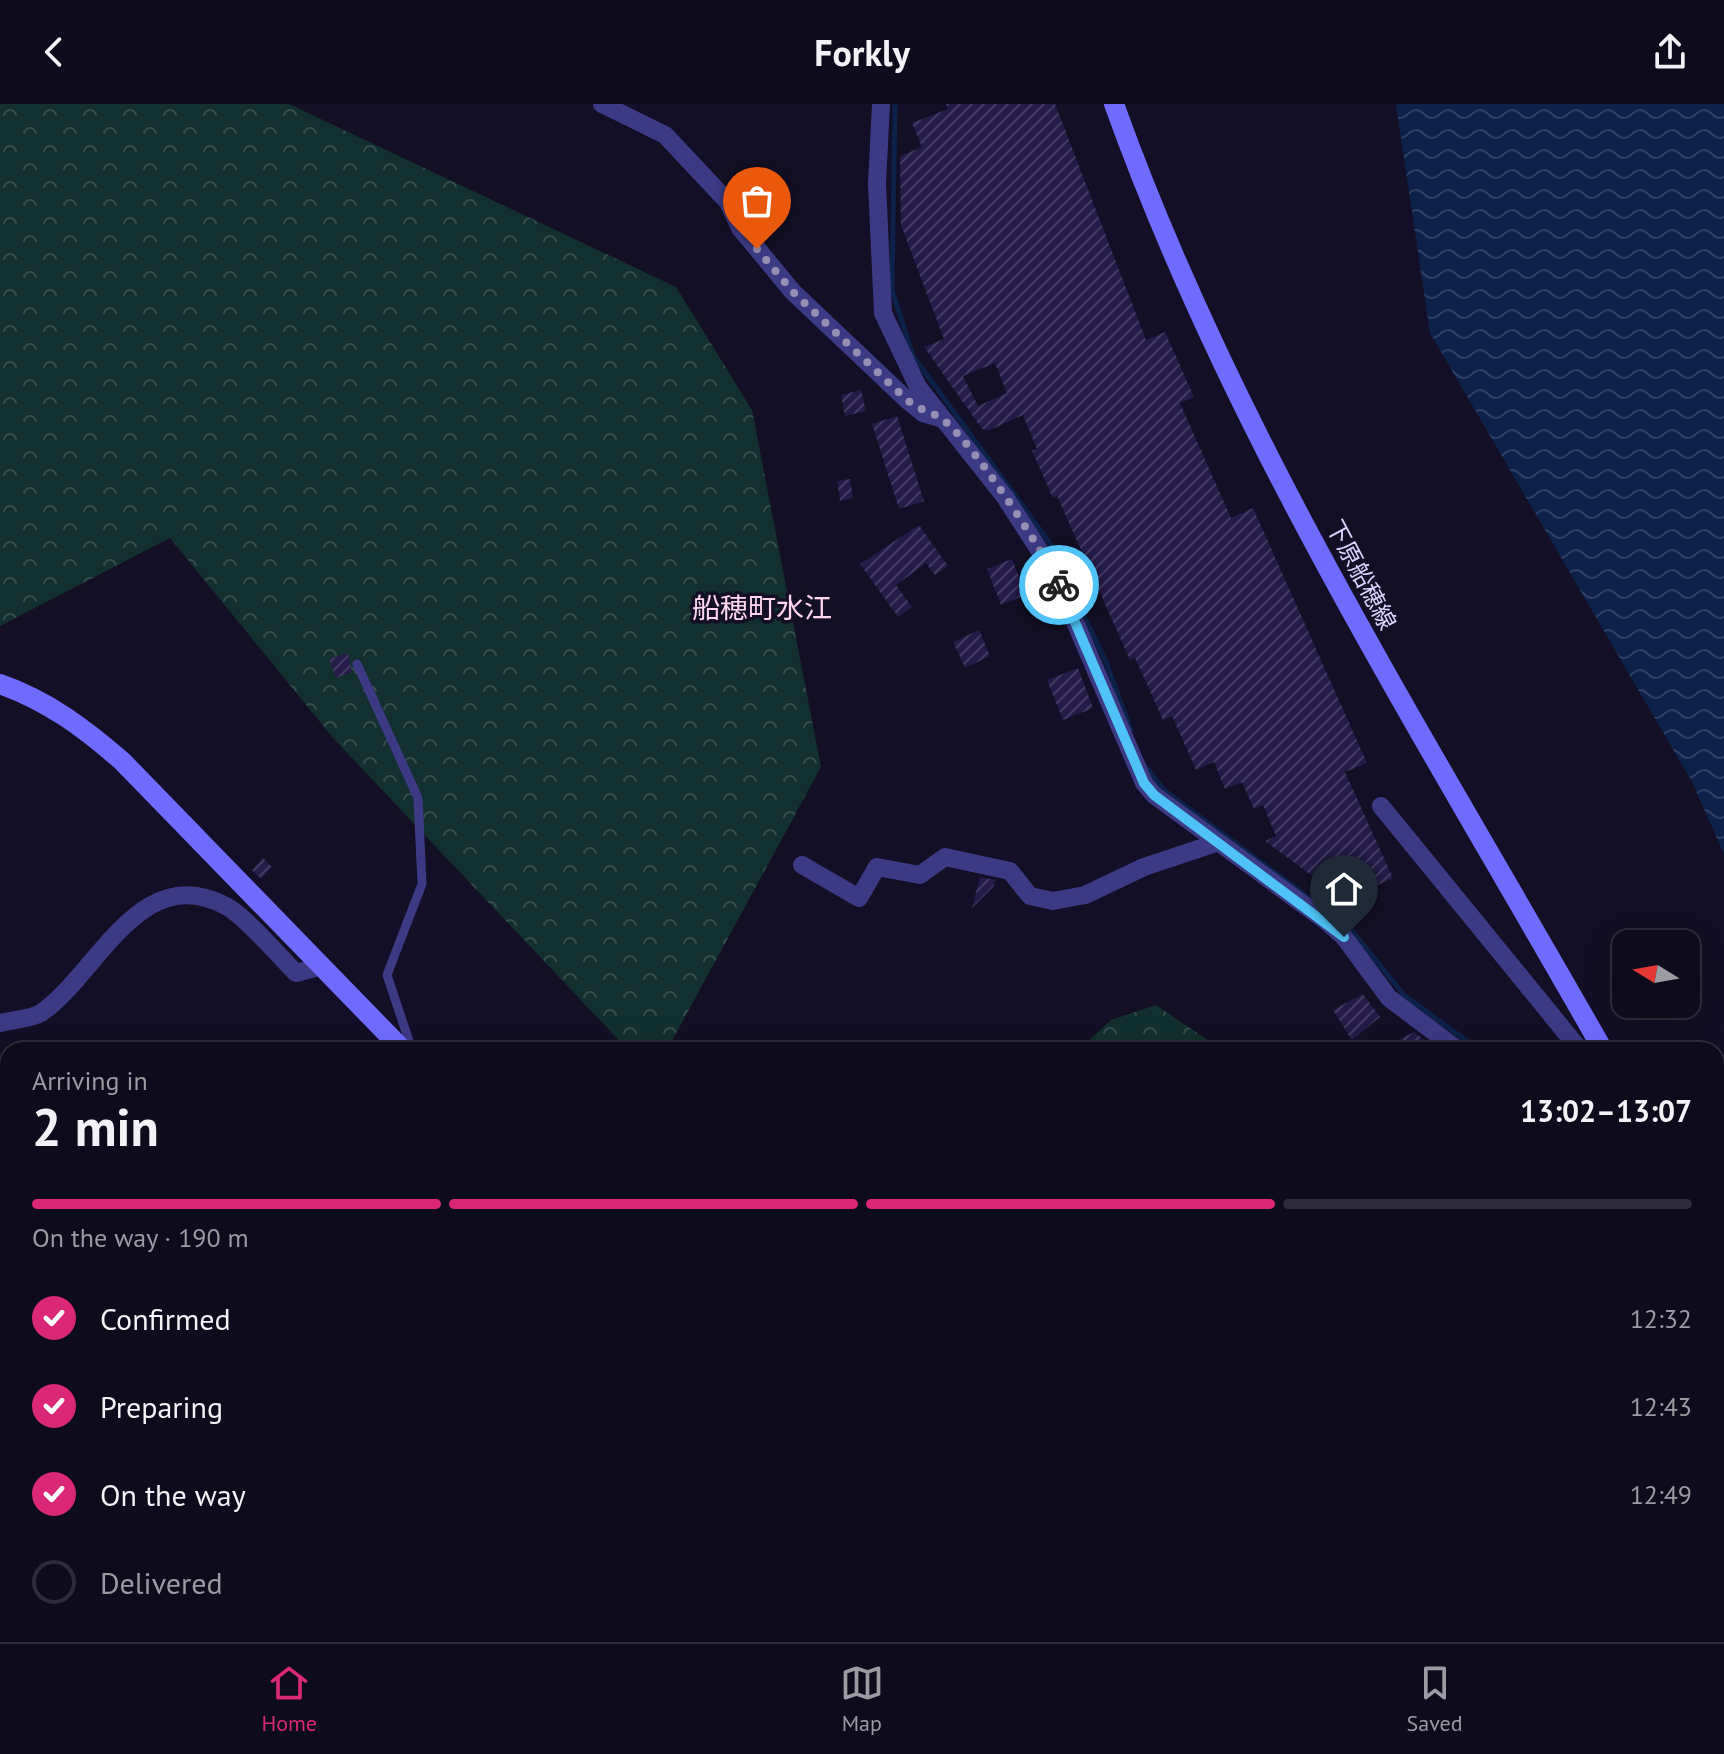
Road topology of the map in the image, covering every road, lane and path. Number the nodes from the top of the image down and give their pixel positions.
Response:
1 (602, 104) edge
2 (881, 104) edge
3 (1114, 104) edge
4 (940, 418) junction
5 (357, 664) dead end
6 (0, 684) edge
7 (1381, 806) dead end
8 (1216, 843) junction
9 (802, 865) dead end
10 (322, 966) junction
11 (0, 1023) edge
12 (395, 1042) edge
13 (409, 1042) edge
14 (1447, 1042) edge
15 (1573, 1042) edge
16 (1598, 1042) edge

1 - 4 street
2 - 4 street
3 - 16 main road, 下原船穂線
4 - 8 street
5 - 13 lane
6 - 10 main road
7 - 15 street
8 - 9 street
8 - 14 street
10 - 11 street
10 - 12 main road

